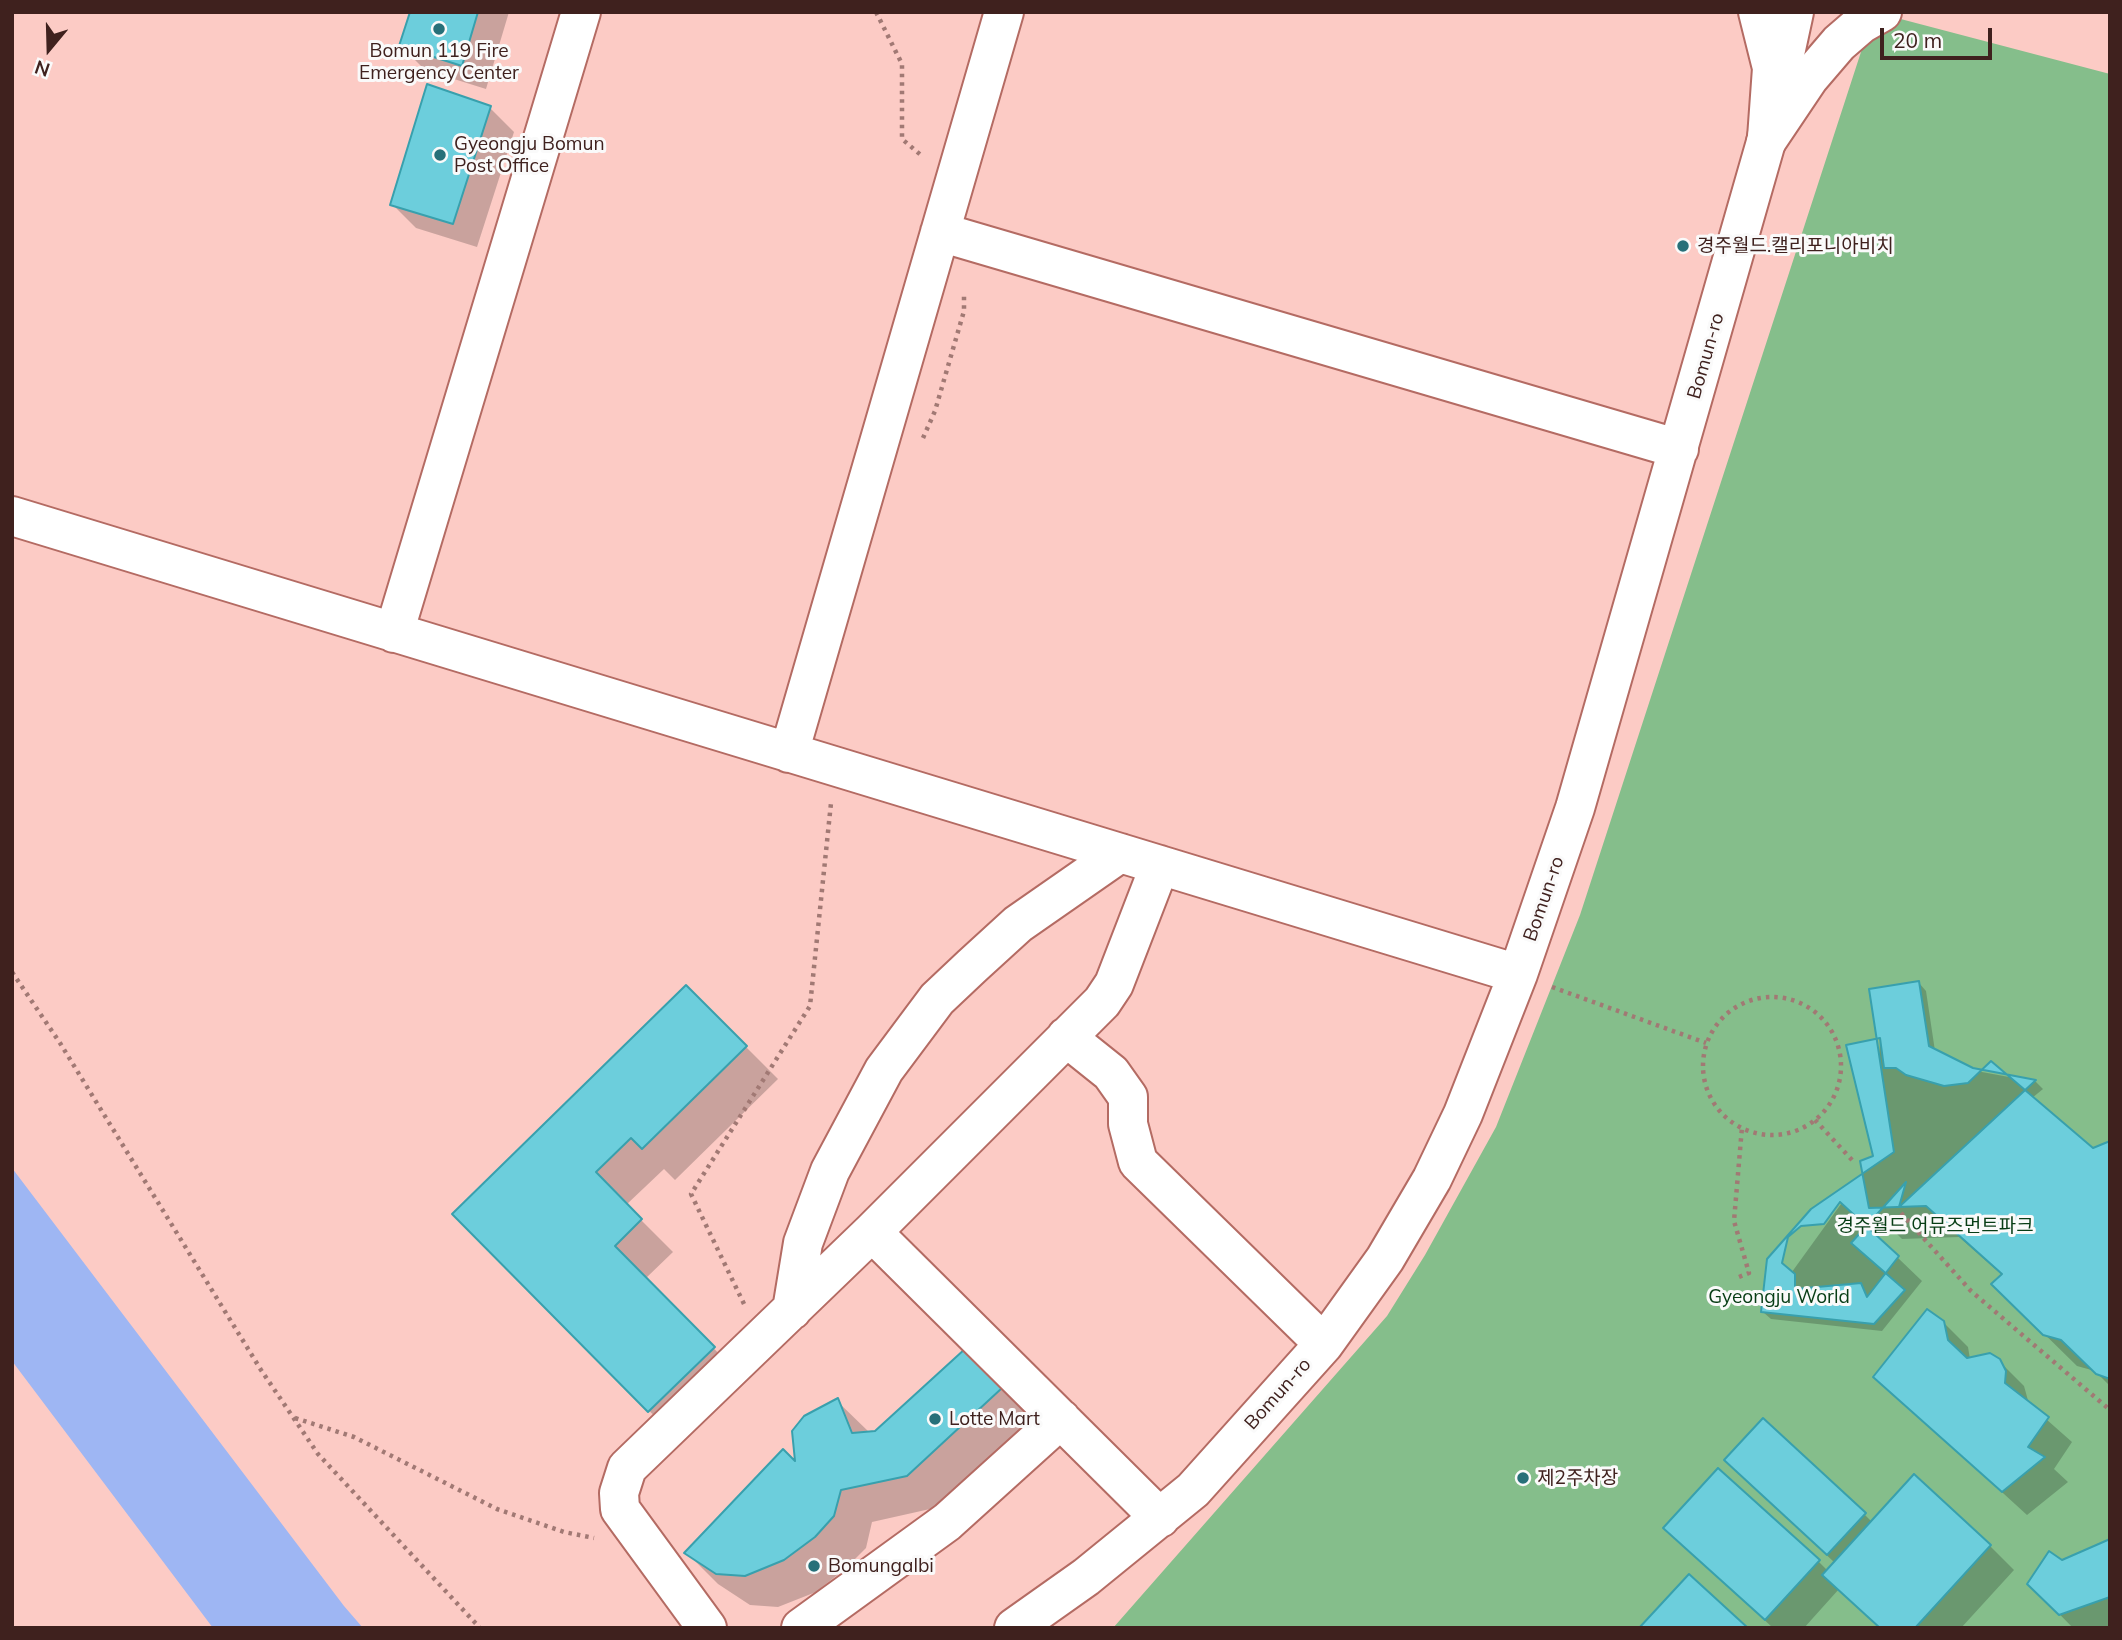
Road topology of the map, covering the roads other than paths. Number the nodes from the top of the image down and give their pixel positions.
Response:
1 (581, 12) edge
2 (1004, 12) edge
3 (1758, 12) edge
4 (1794, 12) edge
5 (1882, 12) edge
6 (1766, 142) junction
7 (940, 232) junction
8 (1679, 449) junction
9 (12, 516) edge
10 (394, 633) junction
11 (789, 753) junction
12 (1120, 853) junction
13 (1160, 865) junction
14 (1518, 974) junction
15 (1066, 1037) junction
16 (872, 1232) junction
17 (792, 1310) junction
18 (1324, 1344) junction
19 (1061, 1419) junction
20 (1160, 1518) junction
21 (707, 1628) edge
22 (801, 1628) edge
23 (1014, 1628) edge

1 - 10 street
2 - 7 street
3 - 6 street
4 - 6 street, Bomun-ro
5 - 6 street
6 - 8 street, Bomun-ro
7 - 8 street
7 - 11 street
8 - 14 street, Bomun-ro
9 - 10 street
10 - 11 street
11 - 12 street
12 - 13 street
12 - 17 street
13 - 14 street
13 - 15 street
14 - 18 street, Bomun-ro
15 - 16 street
15 - 18 street
16 - 17 street
16 - 19 street
17 - 21 street
18 - 20 street, Bomun-ro
19 - 20 street
19 - 22 street
20 - 23 street, Bomun-ro

